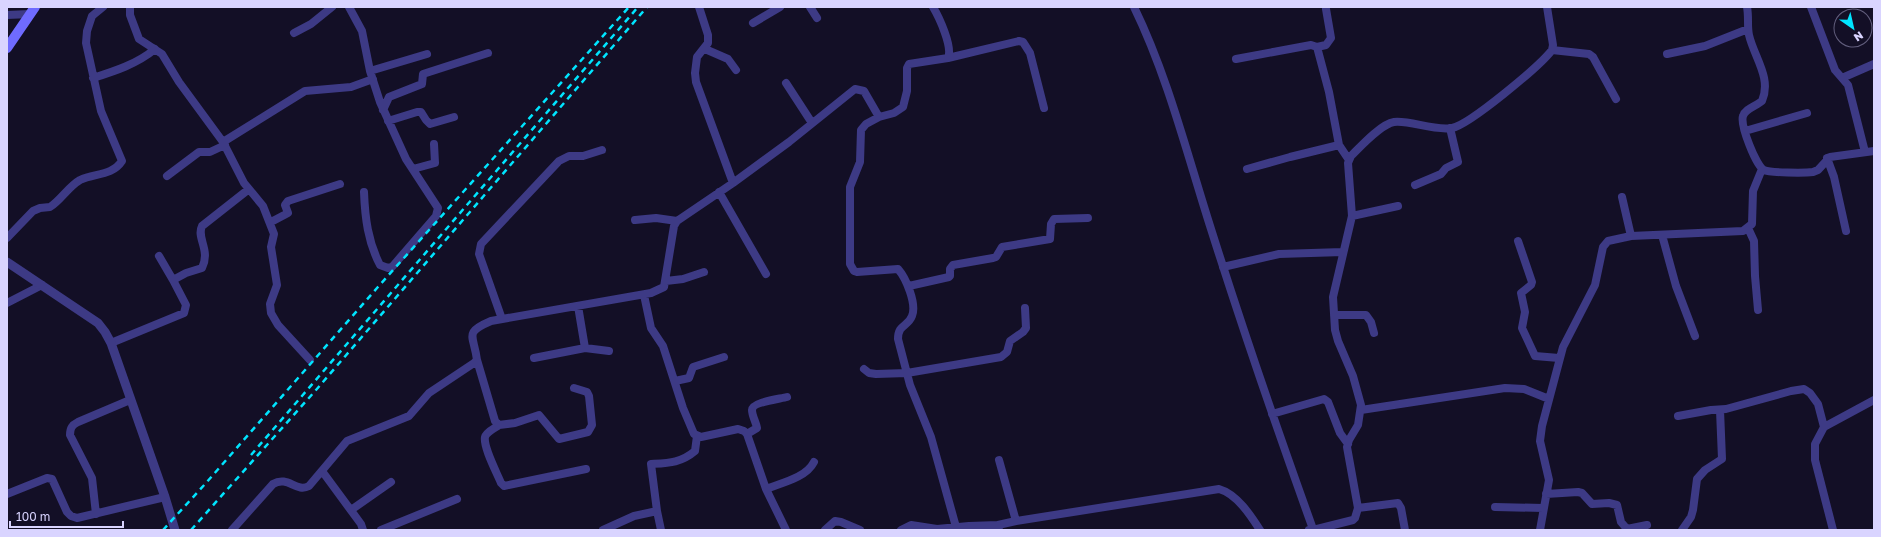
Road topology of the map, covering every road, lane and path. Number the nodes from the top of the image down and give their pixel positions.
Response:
1 (103, 7) edge
2 (130, 7) edge
3 (332, 7) edge
4 (349, 7) edge
5 (699, 7) edge
6 (780, 7) edge
7 (810, 7) edge
8 (933, 7) edge
9 (1134, 7) edge
10 (1547, 7) edge
11 (1747, 7) edge
12 (1811, 7) edge
13 (1326, 9) dead end
14 (32, 10) edge
15 (7, 15) edge
16 (817, 18) dead end
17 (753, 23) dead end
18 (1748, 29) junction
19 (294, 33) dead end
20 (1317, 47) junction
21 (7, 48) edge
22 (155, 49) junction
23 (705, 49) junction
24 (1552, 50) junction
25 (488, 53) dead end
26 (427, 54) dead end
27 (1667, 54) dead end
28 (948, 58) junction
29 (1236, 59) dead end
30 (1874, 64) edge
31 (736, 70) dead end
32 (371, 75) junction
33 (93, 78) junction
34 (1842, 78) junction
35 (786, 83) dead end
36 (1616, 99) dead end
37 (1044, 108) dead end
38 (383, 110) junction
39 (1807, 113) dead end
40 (454, 117) dead end
41 (879, 117) junction
42 (388, 121) junction
43 (812, 123) junction
44 (1450, 128) junction
45 (1745, 131) junction
46 (224, 143) junction
47 (434, 144) dead end
48 (1339, 145) junction
49 (602, 150) dead end
50 (1874, 151) edge
51 (1865, 152) junction
52 (1827, 158) junction
53 (1349, 160) junction
54 (413, 169) junction
55 (1247, 169) dead end
56 (1762, 169) junction
57 (167, 176) dead end
58 (733, 183) junction
59 (340, 184) dead end
60 (1415, 185) dead end
61 (249, 189) junction
62 (364, 192) dead end
63 (719, 192) junction
64 (1622, 197) dead end
65 (1398, 206) dead end
66 (1352, 216) junction
67 (1088, 218) dead end
68 (634, 220) dead end
69 (677, 221) junction
70 (270, 222) junction
71 (1748, 228) junction
72 (1846, 231) dead end
73 (1662, 235) junction
74 (1631, 236) junction
75 (7, 238) edge
76 (1518, 241) dead end
77 (1343, 252) junction
78 (158, 256) dead end
79 (7, 262) edge
80 (1223, 267) junction
81 (704, 272) dead end
82 (766, 274) dead end
83 (173, 280) junction
84 (666, 281) junction
85 (42, 285) junction
86 (909, 286) junction
87 (644, 295) junction
88 (7, 303) edge
89 (578, 306) junction
90 (1025, 308) dead end
91 (1758, 310) dead end
92 (1334, 315) junction
93 (502, 319) junction
94 (1374, 333) dead end
95 (1695, 336) dead end
96 (111, 343) junction
97 (585, 348) junction
98 (609, 351) dead end
99 (724, 357) dead end
100 (534, 358) dead end
101 (1559, 358) junction
102 (310, 360) dead end
103 (476, 360) junction
104 (864, 369) dead end
105 (907, 373) junction
106 (675, 381) junction
107 (574, 388) dead end
108 (787, 397) dead end
109 (1549, 399) junction
110 (130, 400) junction
111 (1874, 400) edge
112 (1361, 410) junction
113 (1720, 410) junction
114 (1272, 414) junction
115 (1678, 416) dead end
116 (499, 425) junction
117 (1824, 427) junction
118 (747, 434) junction
119 (697, 436) junction
120 (1348, 444) junction
121 (999, 460) dead end
122 (814, 462) dead end
123 (586, 469) dead end
124 (322, 471) junction
125 (391, 482) dead end
126 (766, 489) junction
127 (7, 494) edge
128 (1546, 494) junction
129 (165, 497) junction
130 (457, 499) dead end
131 (1495, 507) dead end
132 (1358, 508) junction
133 (1543, 508) junction
134 (351, 510) junction
135 (657, 511) junction
136 (96, 514) junction
137 (1016, 521) junction
138 (1647, 524) dead end
139 (956, 527) junction
140 (998, 527) edge
141 (173, 529) edge
142 (921, 529) edge
143 (232, 530) edge
144 (363, 530) edge
145 (381, 530) edge
146 (603, 530) edge
147 (661, 530) edge
148 (786, 530) edge
149 (825, 530) edge
150 (860, 530) edge
151 (901, 530) edge
152 (1260, 530) edge
153 (1311, 530) edge
154 (1405, 530) edge
155 (1540, 530) edge
156 (1682, 530) edge
157 (1832, 530) edge

1 - 33 street
2 - 22 street
3 - 19 street
4 - 32 street
5 - 23 street
6 - 17 street
7 - 16 street
8 - 28 street
9 - 80 street
10 - 24 street
11 - 18 street
12 - 34 street
13 - 20 street
14 - 15 street
14 - 21 main road
18 - 27 street
18 - 45 street
20 - 29 street
20 - 48 street
22 - 33 street
22 - 46 street
23 - 31 street
23 - 58 street
24 - 36 street
24 - 44 street
25 - 38 street
26 - 32 street
28 - 37 street
28 - 41 street
30 - 34 street
32 - 38 street
32 - 46 street
33 - 75 street
34 - 51 street
35 - 43 street
38 - 42 street
39 - 45 street
40 - 42 street
41 - 43 street
41 - 86 street
42 - 54 street
43 - 58 street
44 - 53 street
44 - 60 street
45 - 56 street
46 - 57 street
46 - 61 street
47 - 54 street
48 - 53 street
48 - 55 street
49 - 93 street
50 - 51 street
51 - 52 street
52 - 56 street
52 - 72 street
53 - 66 street
54 - 62 street
56 - 71 street
58 - 63 street
59 - 70 street
61 - 70 street
61 - 83 street
63 - 69 street
63 - 82 street
64 - 74 street
65 - 66 street
66 - 77 street
67 - 86 street
68 - 69 street
69 - 84 street
70 - 102 street
71 - 73 street
71 - 91 street
73 - 74 street
73 - 95 street
74 - 101 street
76 - 101 street
77 - 80 street
77 - 92 street
78 - 83 street
79 - 85 street
80 - 114 street
81 - 84 street
83 - 96 street
84 - 87 street
85 - 88 street
85 - 96 street
86 - 105 street
87 - 89 street
87 - 106 street
89 - 93 street
89 - 97 street
90 - 105 street
92 - 94 street
92 - 112 street
93 - 103 street
96 - 110 street
97 - 98 street
97 - 100 street
99 - 106 street
101 - 109 street
103 - 116 street
103 - 124 street
104 - 105 street
105 - 139 street
106 - 119 street
107 - 116 street
108 - 118 street
109 - 112 street
109 - 128 street
110 - 129 street
110 - 136 street
111 - 117 street
112 - 120 street
113 - 115 street
113 - 117 street
113 - 156 street
114 - 120 street
114 - 153 street
116 - 123 street
117 - 157 street
118 - 119 street
118 - 126 street
119 - 135 street
120 - 132 street
121 - 137 street
122 - 126 street
124 - 134 street
124 - 143 street
125 - 134 street
126 - 148 street
127 - 136 street
128 - 133 street
128 - 138 street
129 - 136 street
129 - 141 street
130 - 145 street
131 - 133 street
132 - 153 street
132 - 154 street
133 - 155 street
134 - 144 street
135 - 146 street
135 - 147 street
137 - 140 street
137 - 152 street
139 - 140 street
139 - 142 street
142 - 151 street
149 - 150 street

